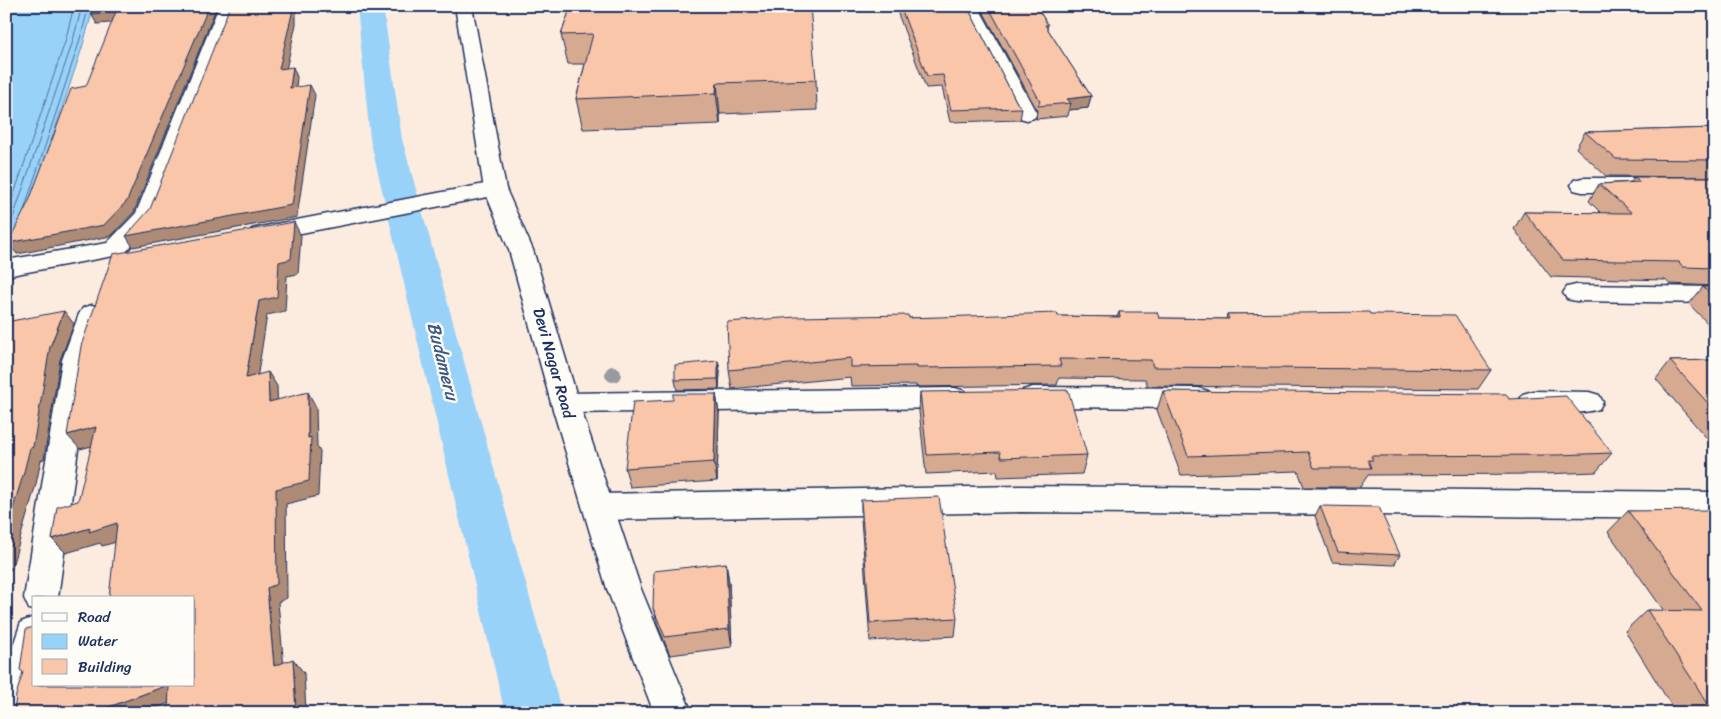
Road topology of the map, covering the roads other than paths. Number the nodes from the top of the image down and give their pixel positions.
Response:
1 (228, 6) edge
2 (463, 6) edge
3 (969, 6) edge
4 (1026, 114) dead end
5 (1582, 185) dead end
6 (1658, 185) edge
7 (495, 189) junction
8 (237, 238) edge
9 (114, 267) junction
10 (6, 268) edge
11 (1576, 293) dead end
12 (1715, 295) edge
13 (1222, 398) edge
14 (1510, 401) edge
15 (1589, 402) dead end
16 (565, 403) junction
17 (1715, 505) edge
18 (600, 507) junction
19 (41, 596) edge
20 (32, 640) edge
21 (11, 713) edge
22 (673, 713) edge

1 - 9 street
2 - 7 street, Devi Nagar Road
3 - 4 street
5 - 6 street
7 - 8 street
7 - 16 street, Devi Nagar Road
9 - 10 street
9 - 19 street
11 - 12 street
13 - 16 street
14 - 15 street
16 - 18 street, Devi Nagar Road
17 - 18 street
18 - 22 street, Devi Nagar Road
20 - 21 street

